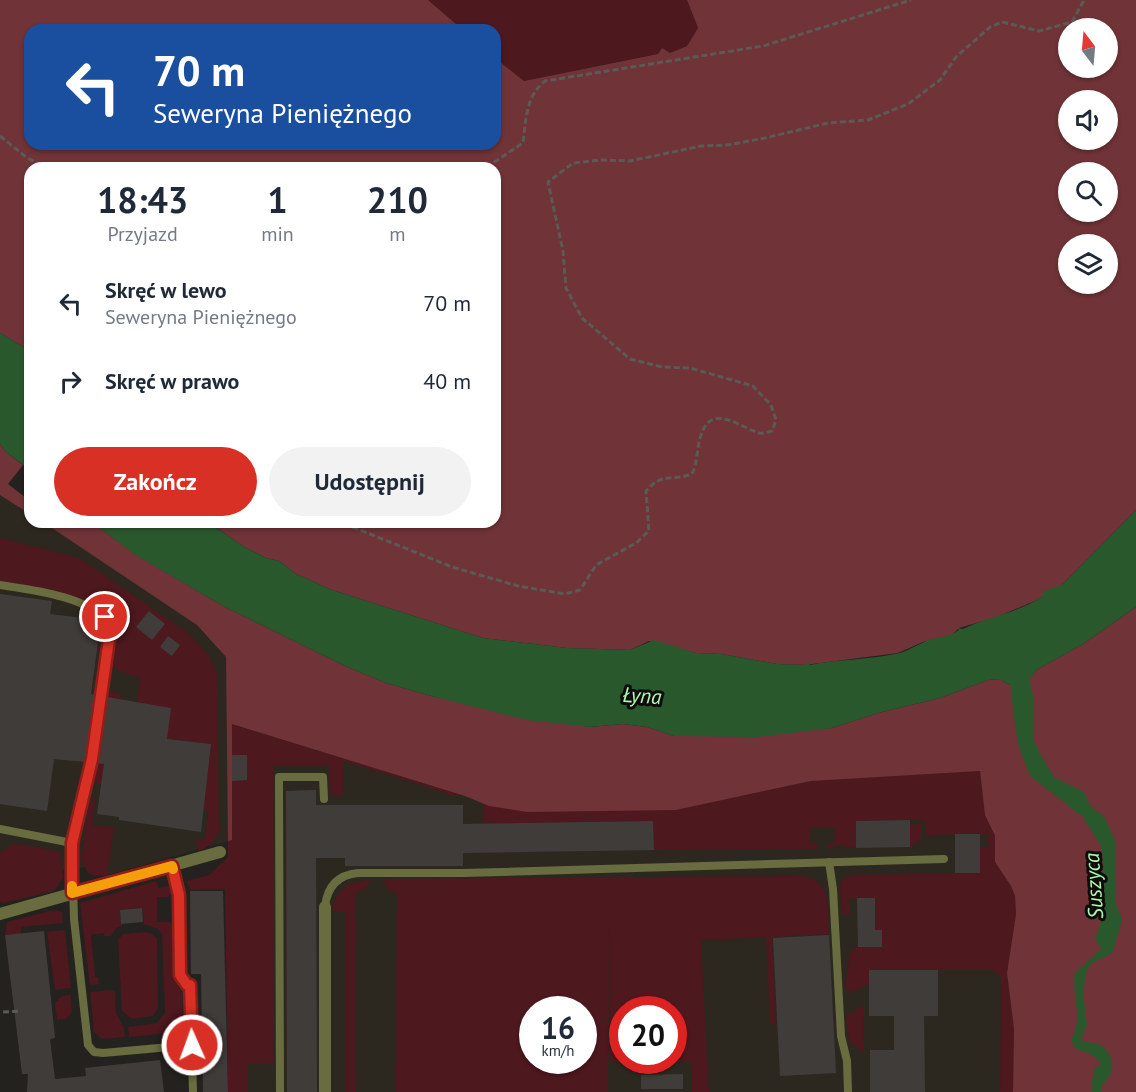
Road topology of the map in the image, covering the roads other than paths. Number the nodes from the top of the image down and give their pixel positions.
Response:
1 (0, 585) edge
2 (324, 800) dead end
3 (0, 830) edge
4 (72, 843) junction
5 (220, 852) dead end
6 (944, 859) dead end
7 (829, 862) junction
8 (172, 866) junction
9 (72, 893) junction
10 (325, 907) joint
11 (0, 914) edge
12 (192, 1045) junction
13 (193, 1092) edge
14 (280, 1092) edge
15 (325, 1092) edge
16 (848, 1092) edge

1 - 4 lane
2 - 14 lane
3 - 4 lane
4 - 9 lane
5 - 8 street
6 - 7 lane
7 - 10 lane
7 - 16 lane
8 - 9 street
8 - 12 lane
9 - 11 street
9 - 12 lane
10 - 15 street
12 - 13 lane

